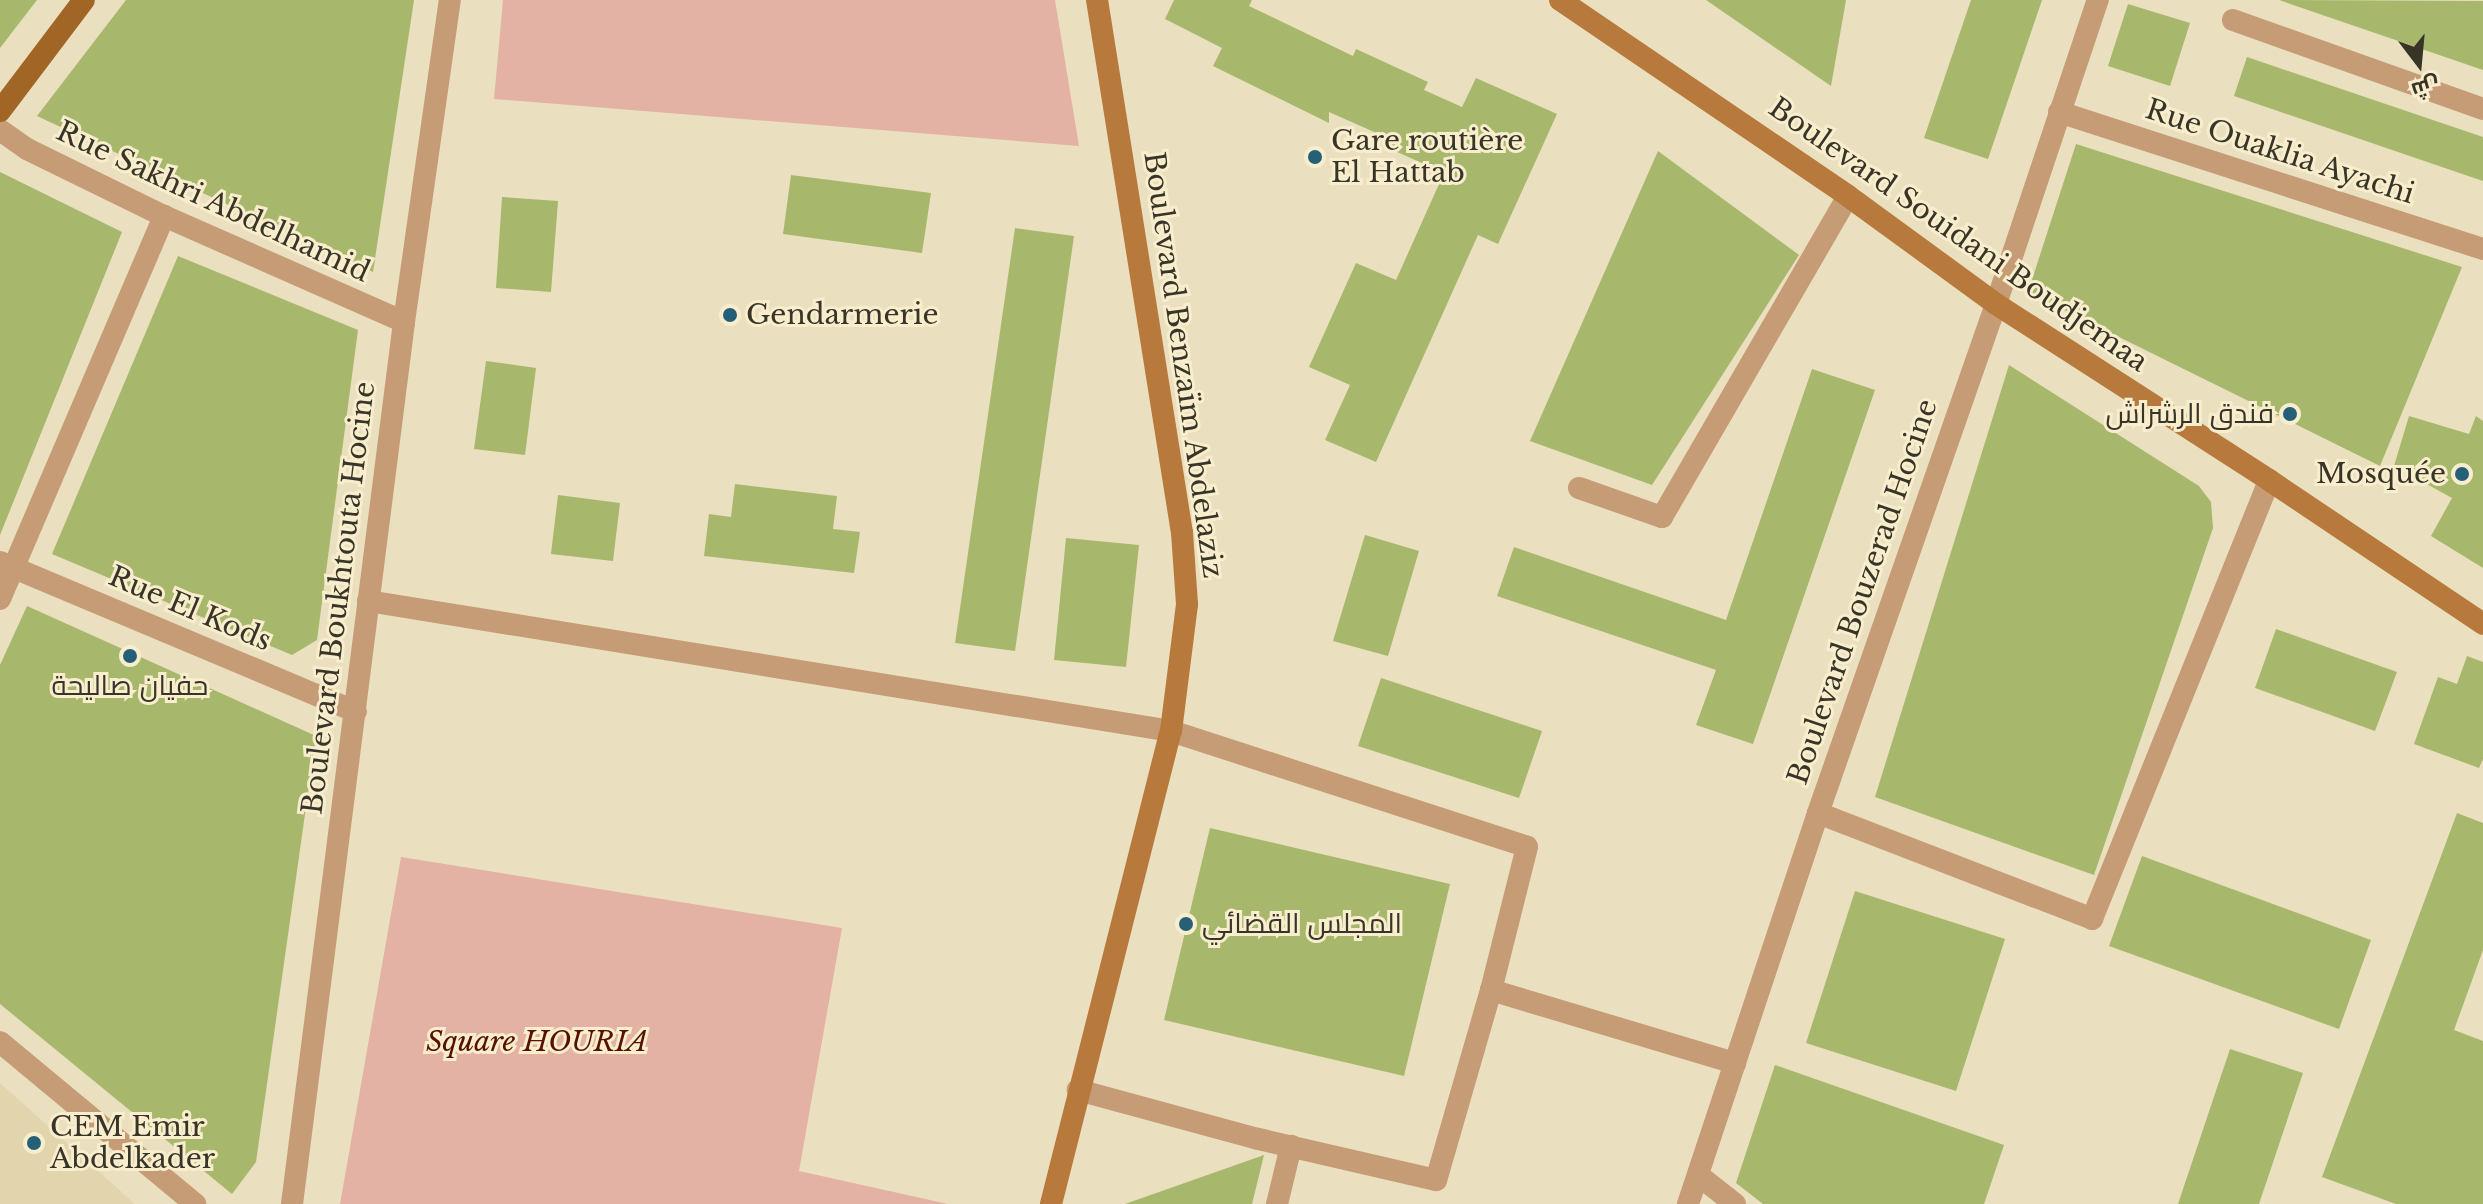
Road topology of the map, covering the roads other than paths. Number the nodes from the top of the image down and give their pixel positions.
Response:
1 (84, 0) edge
2 (450, 0) edge
3 (1097, 0) edge
4 (1560, 0) edge
5 (2098, 0) edge
6 (2233, 20) dead end
7 (2483, 109) edge
8 (0, 111) edge
9 (2059, 112) junction
10 (0, 130) edge
11 (1848, 196) junction
12 (164, 216) junction
13 (2483, 249) edge
14 (1996, 304) junction
15 (404, 322) junction
16 (2269, 480) junction
17 (1579, 488) dead end
18 (7, 565) edge
19 (0, 599) edge
20 (368, 601) junction
21 (2483, 624) edge
22 (356, 712) junction
23 (1171, 731) junction
24 (1818, 813) junction
25 (1491, 990) junction
26 (0, 1042) edge
27 (1735, 1063) junction
28 (1078, 1090) junction
29 (1291, 1146) junction
30 (1698, 1175) junction
31 (195, 1204) edge
32 (292, 1204) edge
33 (1051, 1204) edge
34 (1277, 1204) edge
35 (1688, 1204) edge
36 (1735, 1204) edge

1 - 8 main road
2 - 15 street, Boulevard Boukhtouta Hocine
3 - 23 main road, Boulevard Benzaïm Abdelaziz
4 - 11 main road, Boulevard Souidani Boudjemaa
5 - 9 street, Boulevard Bouzerad Hocine
6 - 7 street
9 - 13 street, Rue Ouaklia Ayachi
9 - 14 street, Boulevard Bouzerad Hocine
10 - 12 street, Rue Sakhri Abdelhamid
11 - 14 main road, Boulevard Souidani Boudjemaa
11 - 17 street
12 - 15 street, Rue Sakhri Abdelhamid
12 - 18 street
14 - 16 main road, Boulevard Souidani Boudjemaa
14 - 24 street, Boulevard Bouzerad Hocine
15 - 20 street, Boulevard Boukhtouta Hocine
16 - 21 main road, Boulevard Souidani Boudjemaa
16 - 24 street
18 - 19 street
18 - 22 street, Rue El Kods
20 - 22 street, Boulevard Boukhtouta Hocine
20 - 23 street
22 - 32 street, Boulevard Boukhtouta Hocine
23 - 25 street
23 - 28 main road, Boulevard Benzaïm Abdelaziz
24 - 27 street, Boulevard Bouzerad Hocine
25 - 27 street
25 - 29 street
26 - 31 street
27 - 30 street, Boulevard Bouzerad Hocine
28 - 29 street
28 - 33 main road, Boulevard Benzaïm Abdelaziz
29 - 34 street
30 - 35 street, Boulevard Bouzerad Hocine
30 - 36 street

